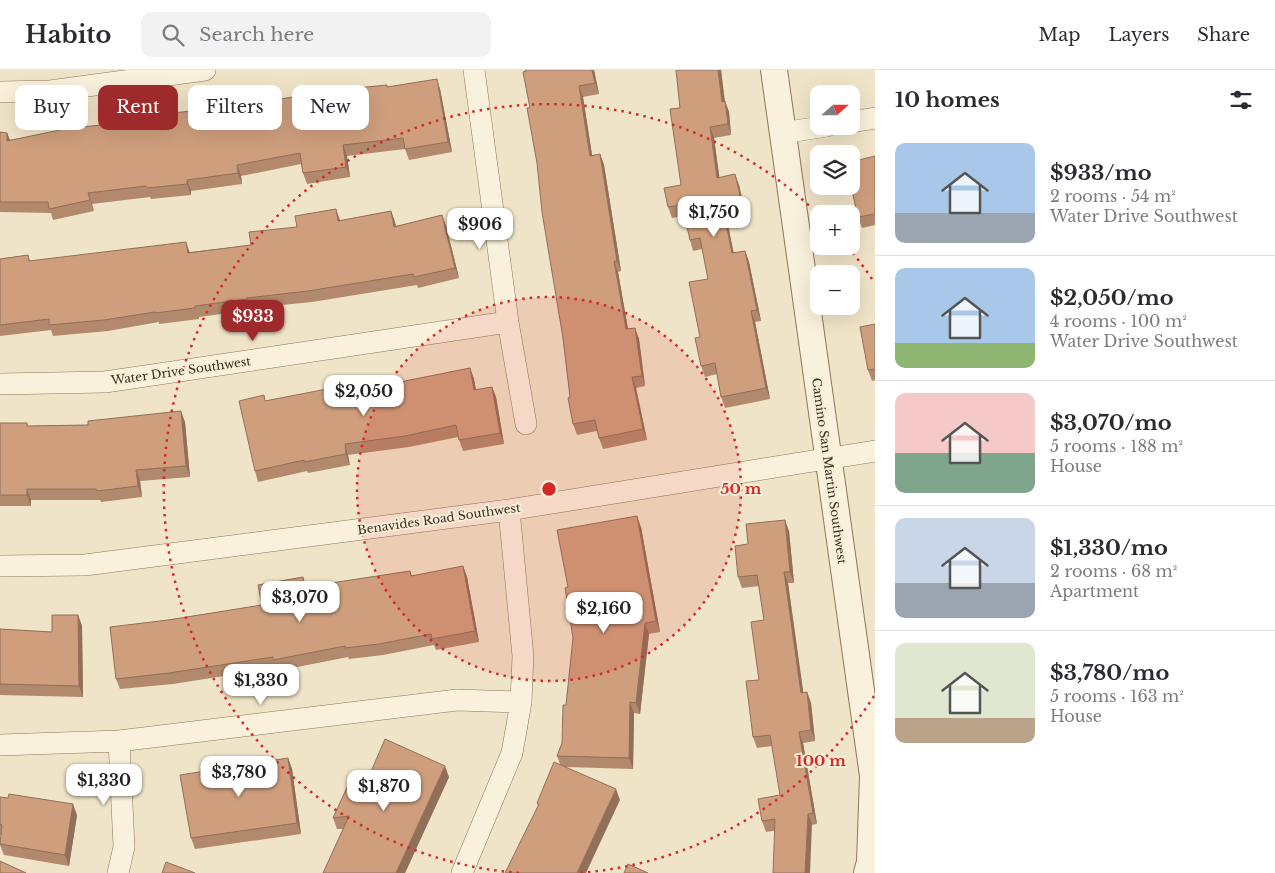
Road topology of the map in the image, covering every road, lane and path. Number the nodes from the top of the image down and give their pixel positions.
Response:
1 (205, 70) edge
2 (474, 70) edge
3 (774, 70) edge
4 (0, 92) edge
5 (875, 118) edge
6 (860, 120) edge
7 (810, 129) edge
8 (782, 133) junction
9 (508, 322) junction
10 (0, 384) edge
11 (526, 424) dead end
12 (875, 451) edge
13 (827, 459) junction
14 (508, 510) junction
15 (0, 566) edge
16 (521, 702) junction
17 (119, 741) junction
18 (0, 746) edge
19 (874, 776) edge
20 (118, 873) edge
21 (462, 873) edge
22 (867, 873) edge

1 - 4 street
2 - 9 street
3 - 8 street, Camino San Martin Southwest
5 - 6 street
7 - 8 street
8 - 13 street, Camino San Martin Southwest
9 - 10 street, Water Drive Southwest
9 - 11 street
12 - 13 street, Benavides Road Southwest
13 - 14 street, Benavides Road Southwest
13 - 19 street, Camino San Martin Southwest
14 - 15 street, Benavides Road Southwest
14 - 16 street
16 - 17 street
16 - 21 street
17 - 18 street
17 - 20 street
19 - 22 street, Camino San Martin Southwest

